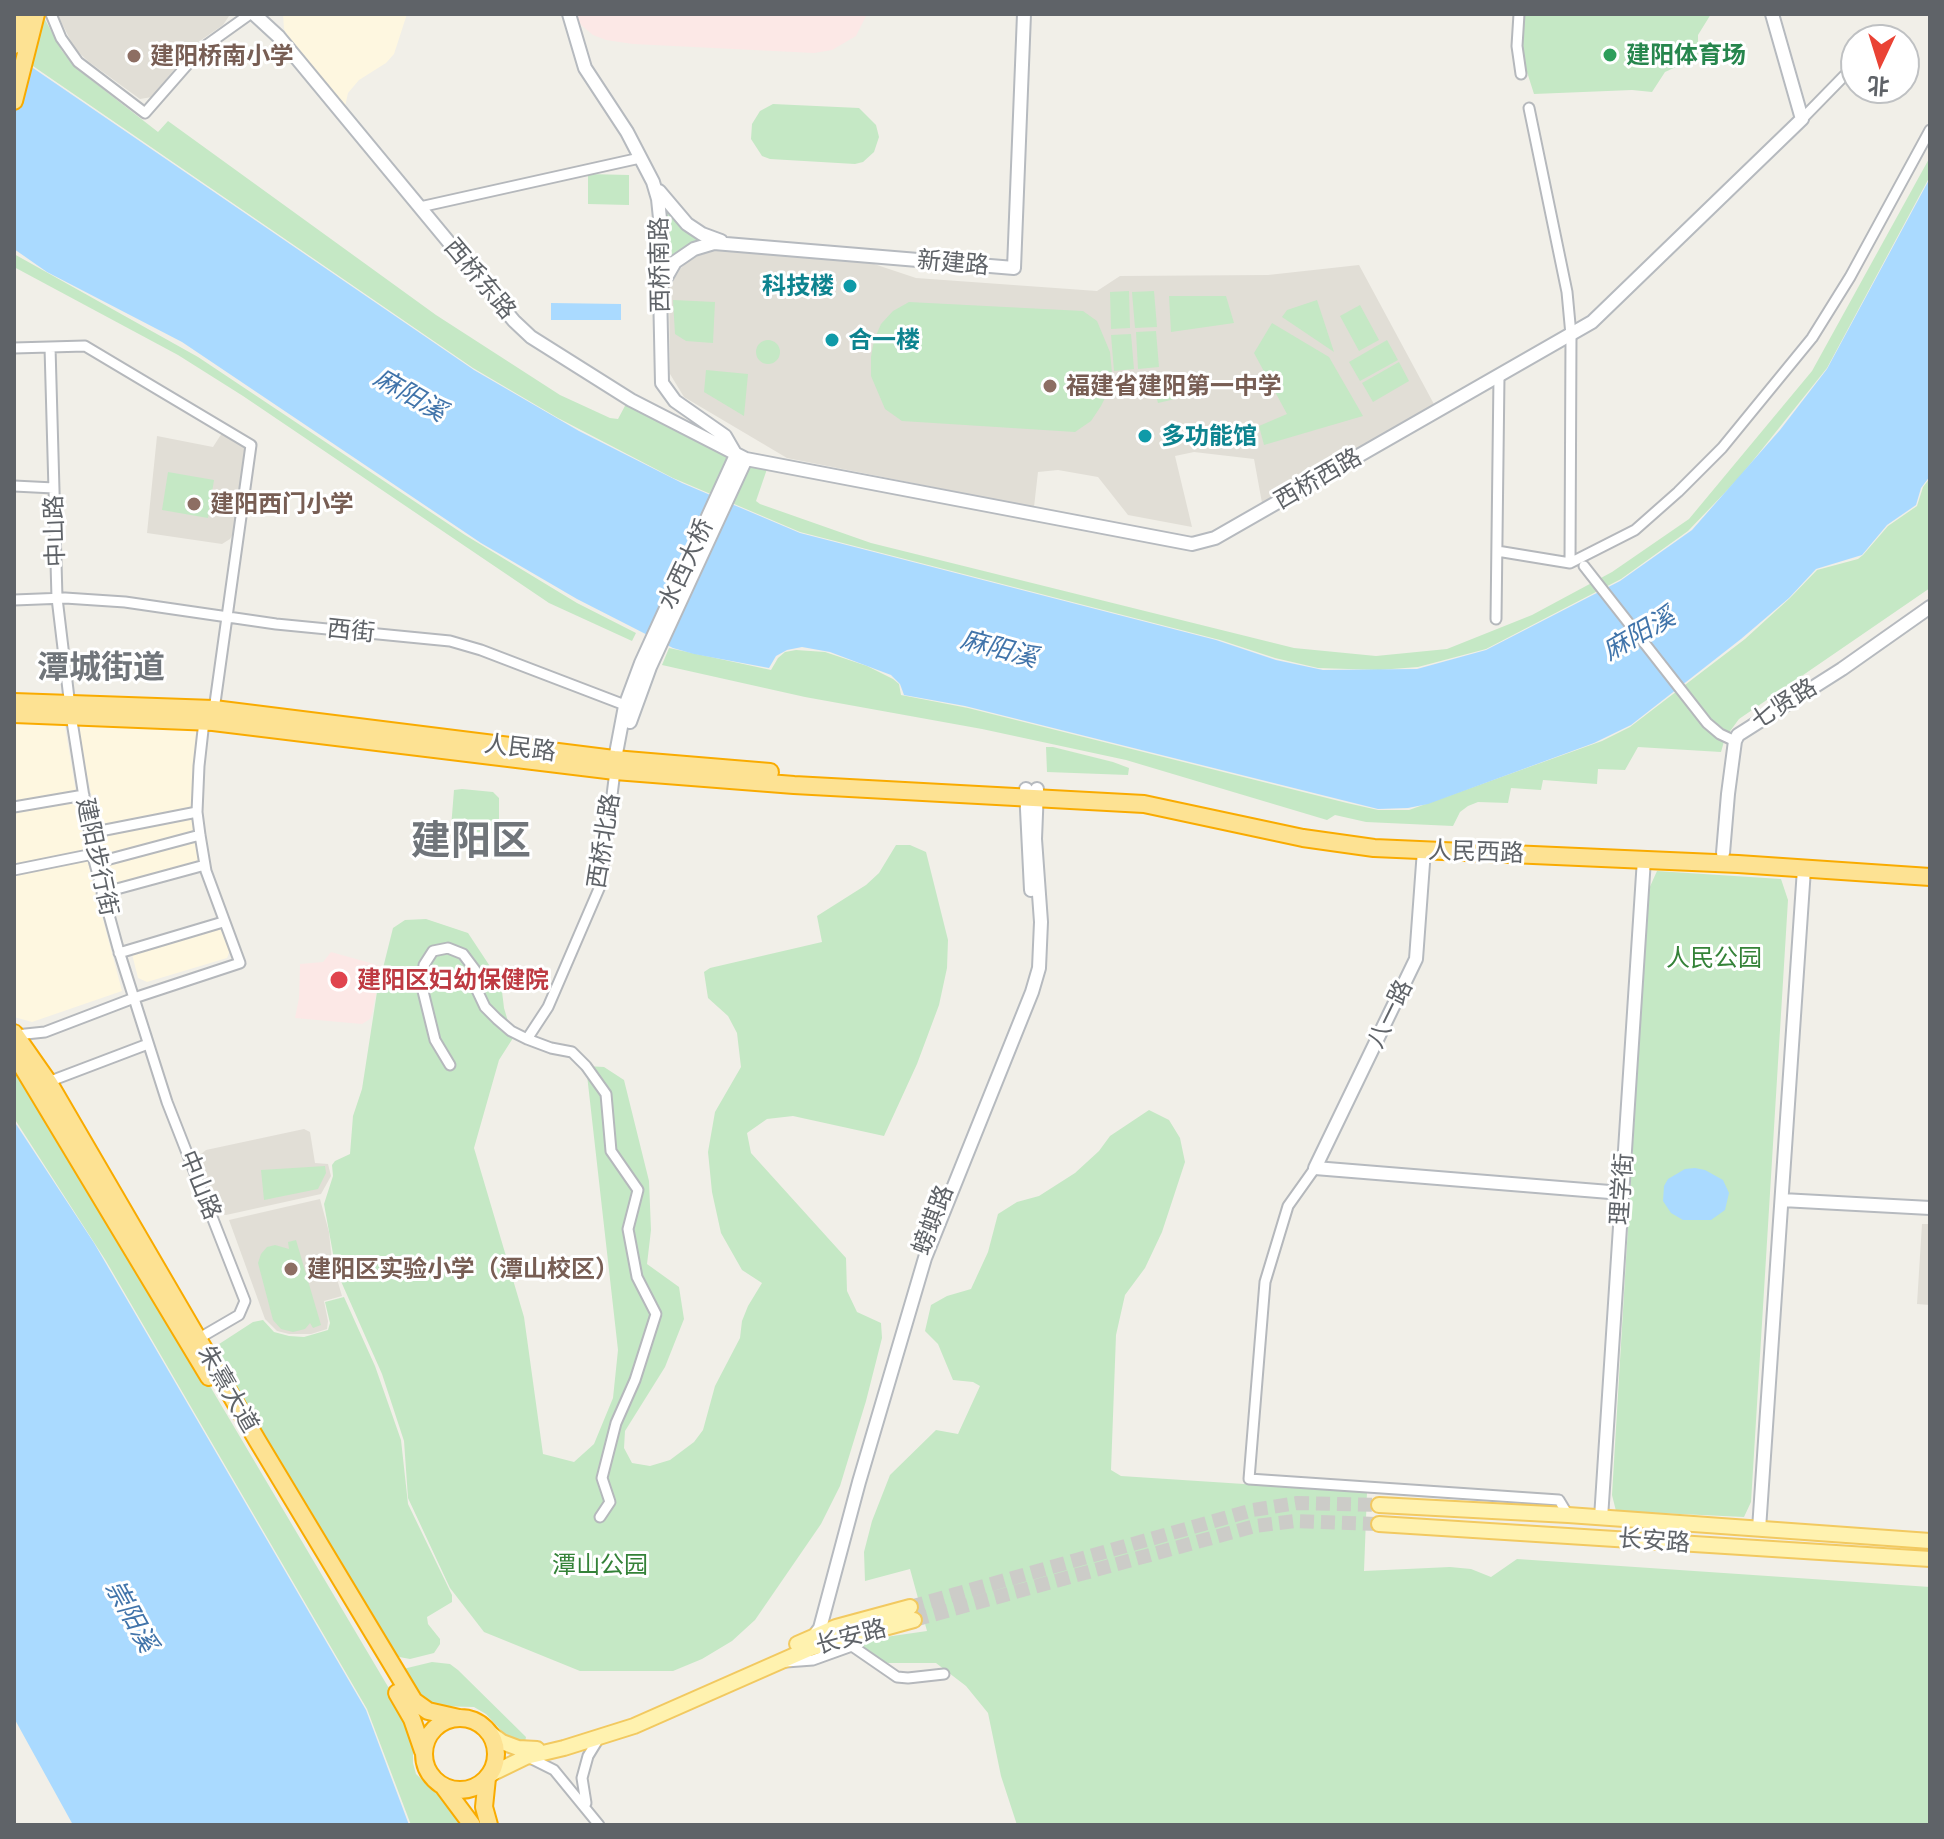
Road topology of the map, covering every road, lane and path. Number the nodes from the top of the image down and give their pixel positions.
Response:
1 (22, 14) edge
2 (36, 14) edge
3 (51, 14) edge
4 (252, 14) edge
5 (569, 14) edge
6 (1024, 14) edge
7 (1519, 14) edge
8 (1772, 14) edge
9 (14, 45) edge
10 (1521, 74) dead end
11 (1840, 80) edge
12 (14, 101) edge
13 (1529, 108) dead end
14 (1802, 119) junction
15 (1930, 130) edge
16 (640, 158) junction
17 (653, 182) junction
18 (420, 207) junction
19 (728, 242) junction
20 (660, 288) junction
21 (1571, 335) junction
22 (50, 347) junction
23 (14, 348) edge
24 (1499, 376) junction
25 (739, 462) junction
26 (14, 486) edge
27 (54, 488) junction
28 (1497, 551) junction
29 (1570, 563) junction
30 (1584, 566) dead end
31 (57, 598) junction
32 (14, 600) edge
33 (1930, 607) edge
34 (226, 615) junction
35 (1496, 619) dead end
36 (14, 702) edge
37 (630, 707) junction
38 (70, 709) junction
39 (14, 714) edge
40 (211, 717) junction
41 (1735, 741) junction
42 (616, 763) junction
43 (1031, 794) junction
44 (84, 795) junction
45 (14, 807) edge
46 (197, 812) junction
47 (90, 833) junction
48 (200, 835) junction
49 (1424, 850) junction
50 (1723, 853) junction
51 (94, 858) junction
52 (1644, 859) junction
53 (205, 865) junction
54 (1930, 866) edge
55 (1804, 869) junction
56 (14, 870) edge
57 (1930, 877) edge
58 (102, 893) junction
59 (223, 922) junction
60 (119, 953) junction
61 (134, 998) junction
62 (45, 1032) junction
63 (527, 1039) junction
64 (148, 1044) junction
65 (16, 1045) edge
66 (450, 1065) dead end
67 (48, 1082) junction
68 (1315, 1168) junction
69 (1622, 1193) junction
70 (1782, 1200) junction
71 (1930, 1208) edge
72 (194, 1341) junction
73 (1379, 1505) tunnel mouth
74 (1568, 1515) junction
75 (600, 1517) dead end
76 (1601, 1518) junction
77 (1379, 1524) tunnel mouth
78 (1759, 1529) junction
79 (1930, 1541) edge
80 (1930, 1559) edge
81 (912, 1614) tunnel mouth
82 (824, 1618) junction
83 (853, 1629) junction
84 (787, 1654) junction
85 (944, 1674) dead end
86 (459, 1718) junction
87 (490, 1733) junction
88 (600, 1738) junction
89 (563, 1746) junction
90 (423, 1751) junction
91 (526, 1757) junction
92 (488, 1776) junction
93 (443, 1786) junction
94 (589, 1814) junction
95 (472, 1825) edge
96 (489, 1825) edge
97 (599, 1825) edge

1 - 9 highway
2 - 12 highway
3 - 4 street
4 - 18 main road, 西桥东路
5 - 16 main road, 西桥南路
6 - 19 main road, 新建路
7 - 10 street
8 - 14 main road
11 - 14 street
13 - 21 street
14 - 21 main road, 西桥西路
15 - 29 street
16 - 17 main road, 西桥南路
16 - 18 street
17 - 19 main road
17 - 20 main road, 西桥南路
18 - 25 main road, 西桥东路
19 - 20 main road, 新建路
20 - 25 main road, 西桥南路
21 - 24 main road, 西桥西路
21 - 29 street
22 - 23 street
22 - 27 street, 中山路
22 - 34 street
24 - 25 main road, 西桥西路
24 - 28 street
25 - 37 main road, 水西大桥
26 - 27 street
27 - 31 street, 中山路
28 - 29 street
28 - 35 street
30 - 41 street
31 - 32 street, 西街
31 - 34 street, 西街
31 - 38 street, 中山路
33 - 41 main road, 七贤路
34 - 37 street, 西街
34 - 40 street
36 - 38 highway, 人民路
37 - 42 main road, 水西大桥
38 - 39 highway, 人民路
38 - 40 highway, 人民路
38 - 44 street, 建阳步行街
40 - 42 highway, 人民路
40 - 46 street
41 - 50 main road, 七贤路
42 - 43 highway, 人民路
42 - 63 street, 西桥北路
43 - 49 highway, 人民西路
43 - 50 highway, 人民西路
43 - 82 main road, 螃蜞路
44 - 45 street
44 - 47 street, 建阳步行街
46 - 47 street
46 - 48 street
47 - 51 street, 建阳步行街
48 - 51 street
48 - 53 street
49 - 52 highway, 人民西路
49 - 68 main road, 八一路
50 - 54 highway, 人民西路
51 - 56 street
51 - 58 street, 建阳步行街
52 - 55 highway, 人民西路
52 - 69 main road, 理学街
53 - 58 street
53 - 59 street
55 - 57 highway, 人民西路
55 - 70 main road
58 - 60 street, 建阳步行街
59 - 60 street
59 - 61 street
60 - 61 street, 建阳步行街
61 - 62 street
61 - 64 street, 中山路
62 - 65 street
62 - 65 street
63 - 66 street
63 - 75 street
64 - 67 street
64 - 72 street, 中山路
65 - 67 highway, 朱熹大道
65 - 72 highway, 朱熹大道
67 - 72 highway, 朱熹大道
68 - 69 main road
68 - 74 street
69 - 76 main road, 理学街
70 - 71 main road
70 - 78 main road
72 - 86 highway, 朱熹大道
72 - 90 highway, 朱熹大道
73 - 74 main road, 长安路
74 - 76 main road, 长安路
76 - 78 main road, 长安路
77 - 80 main road, 长安路
78 - 79 main road, 长安路
81 - 83 main road, 长安路
82 - 83 main road, 长安路
82 - 83 main road
82 - 84 main road, 长安路
82 - 84 main road, 螃蜞路
83 - 84 main road, 长安路
84 - 85 street
84 - 88 main road, 螃蜞路
84 - 89 main road
86 - 87 highway
86 - 90 highway
87 - 89 main road
87 - 92 highway
88 - 89 main road, 螃蜞路
88 - 94 street
89 - 91 main road
90 - 93 highway
91 - 92 main road
91 - 94 street
92 - 93 highway
92 - 96 highway
93 - 95 highway
94 - 97 street

